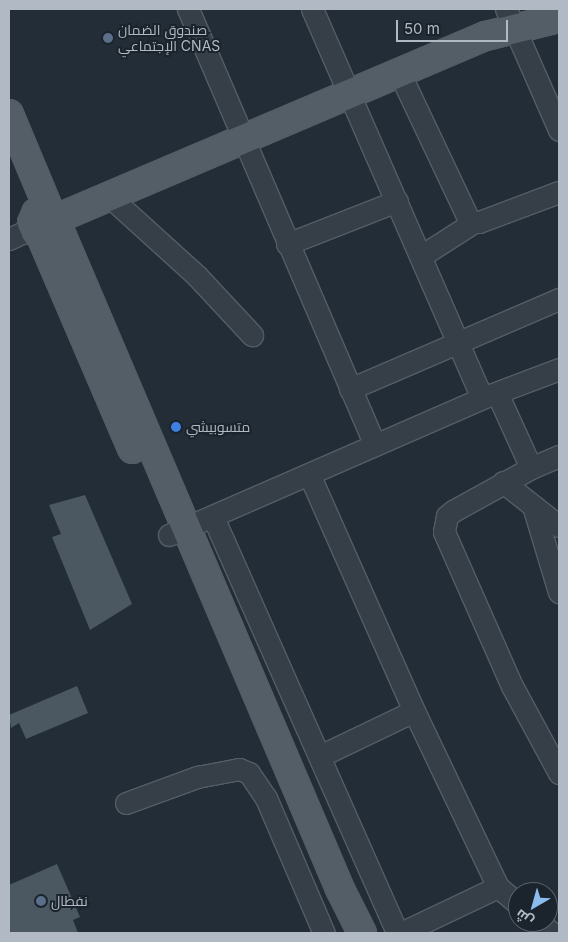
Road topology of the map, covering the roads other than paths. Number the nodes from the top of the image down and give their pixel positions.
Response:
1 (188, 9) edge
2 (312, 9) edge
3 (511, 18) edge
4 (559, 18) edge
5 (399, 72) junction
6 (350, 93) junction
7 (9, 114) edge
8 (559, 130) edge
9 (241, 139) junction
10 (9, 160) edge
11 (559, 192) edge
12 (110, 197) junction
13 (397, 201) junction
14 (45, 222) junction
15 (474, 222) junction
16 (9, 239) edge
17 (287, 244) junction
18 (421, 256) junction
19 (559, 299) edge
20 (252, 335) dead end
21 (459, 344) junction
22 (559, 369) edge
23 (350, 389) junction
24 (490, 395) junction
25 (375, 445) junction
26 (559, 456) edge
27 (531, 468) junction
28 (309, 474) junction
29 (503, 482) junction
30 (533, 506) junction
31 (213, 517) junction
32 (559, 526) edge
33 (178, 532) junction
34 (559, 592) edge
35 (414, 711) junction
36 (320, 756) junction
37 (559, 773) edge
38 (126, 803) dead end
39 (498, 886) junction
40 (508, 895) edge
41 (427, 928) edge
42 (324, 933) edge
43 (342, 933) edge
44 (362, 933) edge
45 (399, 933) edge

1 - 9 street
2 - 6 street
3 - 4 main road
3 - 5 main road
3 - 8 street
5 - 6 main road
5 - 15 street
6 - 9 main road
6 - 13 street
7 - 14 main road
9 - 12 main road
9 - 17 street
10 - 14 main road
11 - 15 street
12 - 14 main road
12 - 20 street
13 - 17 street
13 - 18 street
14 - 16 street
14 - 33 main road
15 - 18 street
17 - 23 street
18 - 21 street
19 - 21 street
21 - 23 street
21 - 24 street
22 - 24 street
23 - 25 street
24 - 25 street
24 - 27 street
25 - 28 street
26 - 27 street
27 - 29 street
28 - 31 street
28 - 35 street
29 - 30 street
29 - 37 street
30 - 32 street
30 - 34 street
31 - 33 street
31 - 36 street
33 - 43 main road
33 - 44 main road
35 - 36 street
35 - 39 street
36 - 45 street
38 - 42 street
39 - 40 street
39 - 41 street
41 - 45 street

